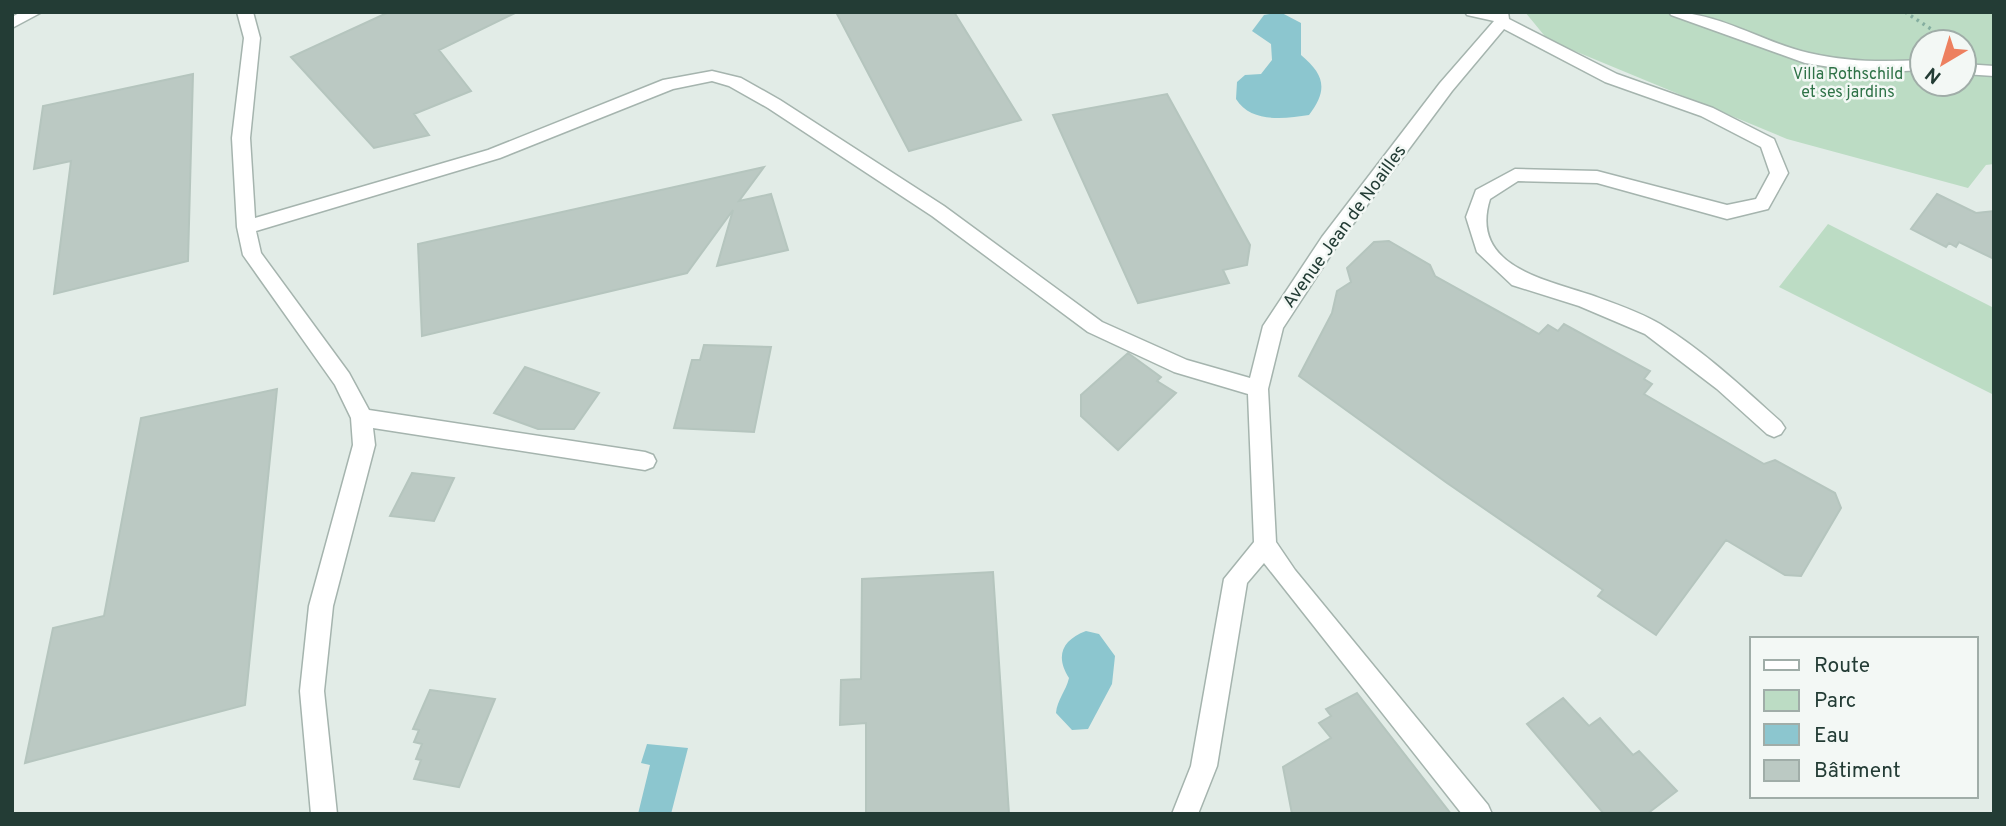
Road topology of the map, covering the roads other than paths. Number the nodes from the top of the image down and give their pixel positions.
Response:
1 (34, 12) edge
2 (245, 12) edge
3 (1473, 12) edge
4 (1677, 12) edge
5 (1501, 17) edge
6 (12, 23) edge
7 (1908, 66) edge
8 (246, 227) junction
9 (1258, 388) junction
10 (362, 418) junction
11 (1774, 428) dead end
12 (645, 461) dead end
13 (1265, 545) junction
14 (324, 814) edge
15 (1185, 814) edge
16 (1479, 814) edge

1 - 6 street
2 - 8 street
3 - 5 street
4 - 7 street
5 - 9 street, Avenue Jean de Noailles
5 - 11 street
8 - 9 street
8 - 10 street
9 - 13 street, Avenue Jean de Noailles
10 - 12 street
10 - 14 street
13 - 15 street
13 - 16 street

